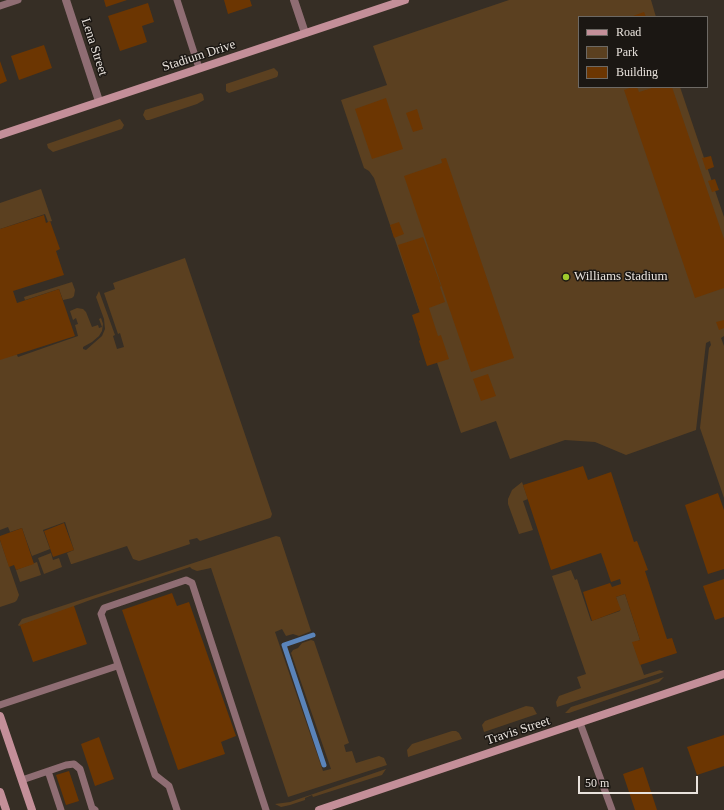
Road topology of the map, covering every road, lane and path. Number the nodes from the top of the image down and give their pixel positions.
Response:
1 (18, 0) edge
2 (66, 0) edge
3 (177, 0) edge
4 (294, 0) edge
5 (404, 0) edge
6 (0, 6) edge
7 (305, 33) junction
8 (199, 68) junction
9 (99, 102) junction
10 (0, 135) edge
11 (118, 666) junction
12 (724, 674) edge
13 (0, 705) edge
14 (0, 716) edge
15 (580, 723) junction
16 (48, 771) junction
17 (22, 780) junction
18 (0, 792) edge
19 (91, 809) edge
20 (6, 810) edge
21 (32, 810) edge
22 (61, 810) edge
23 (177, 810) edge
24 (266, 810) edge
25 (319, 810) edge
26 (612, 810) edge

1 - 6 lane
2 - 9 street, Lena Street
3 - 8 lane
4 - 7 street
5 - 7 street, Stadium Drive
7 - 8 street, Stadium Drive
8 - 9 street, Stadium Drive
9 - 10 street, Stadium Drive
11 - 13 lane
11 - 23 lane
11 - 24 lane
12 - 15 street, Travis Street
14 - 17 street
15 - 25 street, Travis Street
15 - 26 lane
16 - 17 lane
16 - 19 lane
16 - 22 lane
17 - 21 street
18 - 20 street

